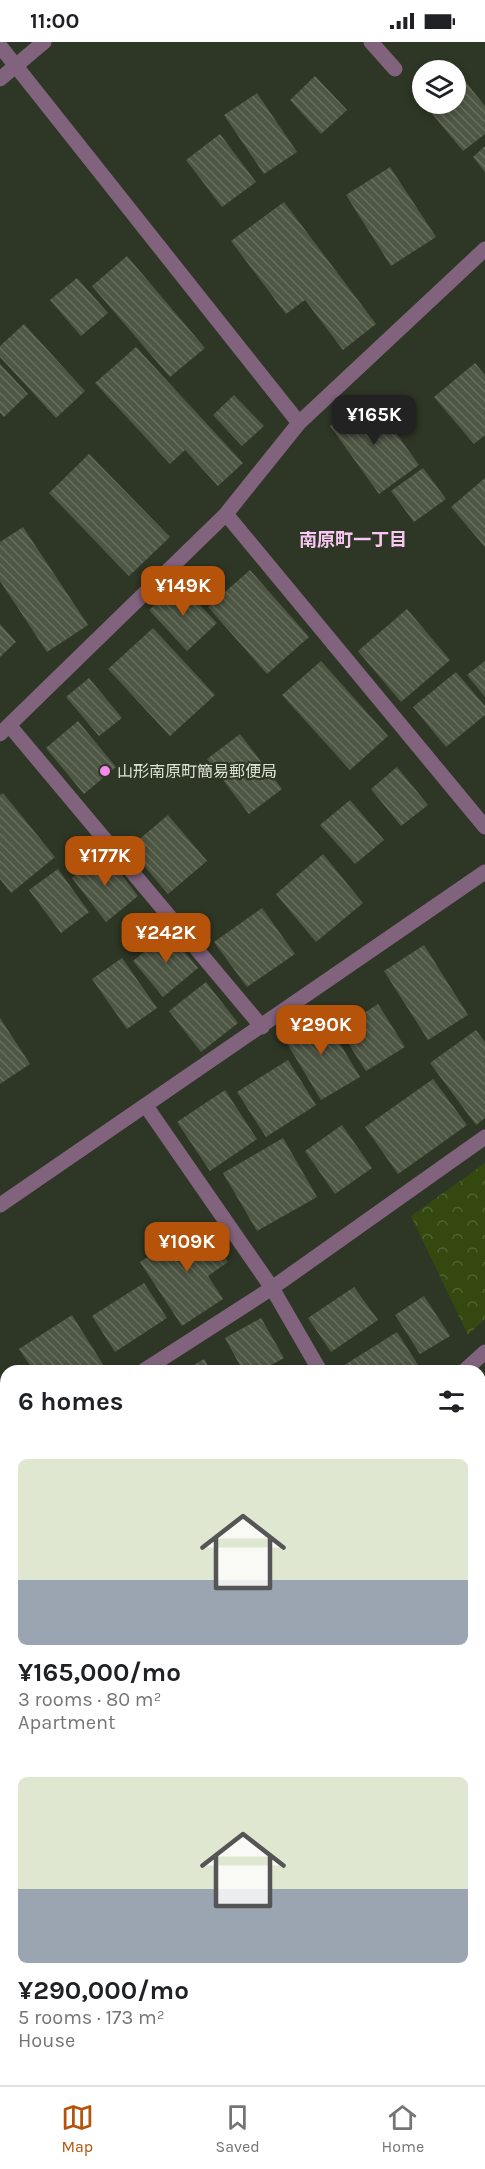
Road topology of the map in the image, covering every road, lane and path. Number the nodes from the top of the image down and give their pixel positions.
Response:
1 (44, 42) edge
2 (371, 42) edge
3 (0, 46) edge
4 (16, 65) junction
5 (395, 69) dead end
6 (0, 79) edge
7 (485, 249) edge
8 (299, 423) junction
9 (226, 514) junction
10 (5, 729) edge
11 (485, 827) edge
12 (485, 872) edge
13 (262, 1027) junction
14 (146, 1106) junction
15 (485, 1137) edge
16 (0, 1205) edge
17 (272, 1288) junction
18 (485, 1352) edge
19 (152, 1365) edge
20 (317, 1365) edge
21 (471, 1365) edge

1 - 4 street
2 - 5 street
3 - 4 street
4 - 6 street
4 - 8 street
7 - 8 street
8 - 9 street
9 - 10 street
9 - 11 street
10 - 13 street
12 - 13 street
13 - 14 street
14 - 16 street
14 - 17 street
15 - 17 street
17 - 19 street
17 - 20 street
18 - 21 street

